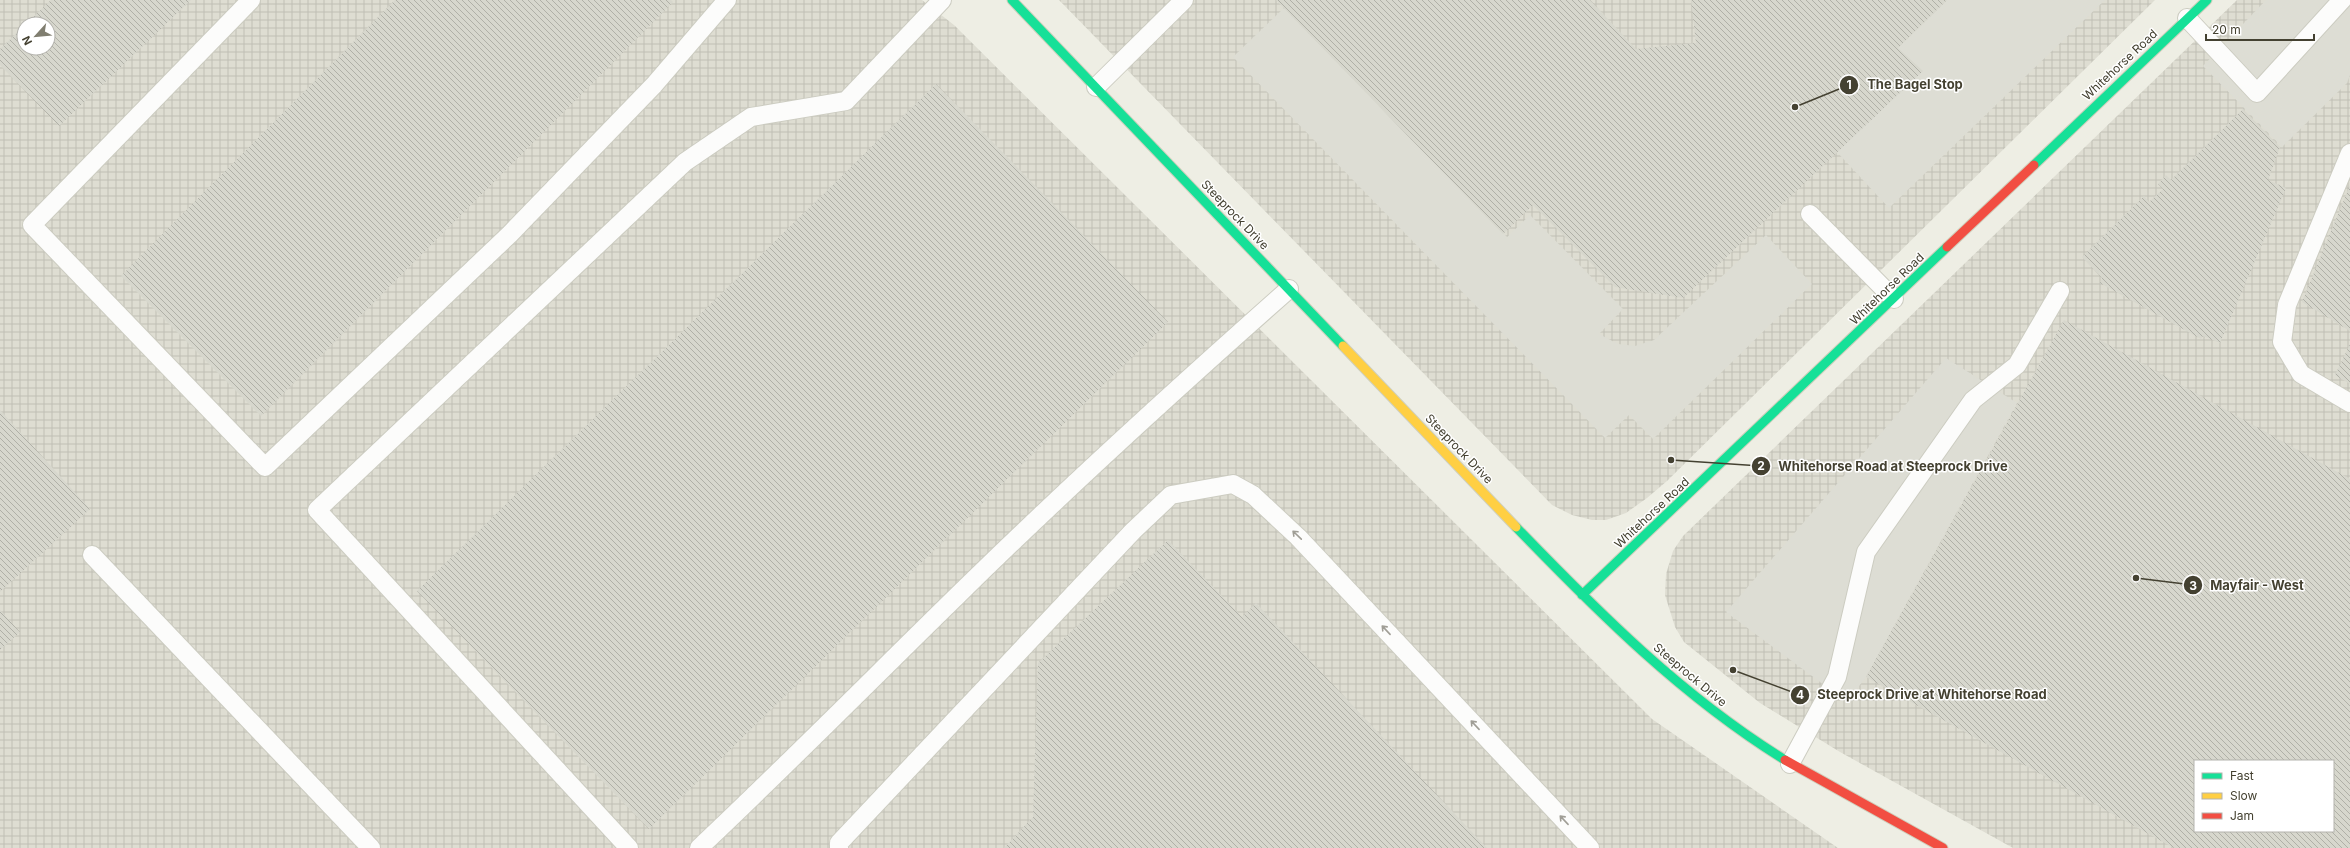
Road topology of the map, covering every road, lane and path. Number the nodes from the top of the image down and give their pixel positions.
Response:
1 (251, 0) edge
2 (727, 0) edge
3 (942, 0) edge
4 (1012, 0) edge
5 (1184, 0) edge
6 (2207, 0) edge
7 (2342, 0) edge
8 (2187, 18) junction
9 (1096, 87) junction
10 (2350, 153) edge
11 (1810, 214) dead end
12 (1289, 289) junction
13 (2060, 291) dead end
14 (1894, 299) junction
15 (2350, 403) edge
16 (92, 555) dead end
17 (1582, 595) junction
18 (1790, 764) junction
19 (371, 848) edge
20 (629, 848) edge
21 (699, 848) edge
22 (839, 848) edge
23 (1590, 848) edge
24 (1943, 848) edge

1 - 2 lane
3 - 20 lane
4 - 9 street, Steeprock Drive
5 - 9 lane
6 - 8 street, Whitehorse Road
7 - 8 lane
8 - 14 street, Whitehorse Road
9 - 12 street, Steeprock Drive
10 - 15 lane
11 - 14 lane
12 - 17 street, Steeprock Drive
12 - 21 lane
13 - 18 lane
14 - 17 street, Whitehorse Road
16 - 19 lane
17 - 18 street, Steeprock Drive
18 - 24 street, Steeprock Drive
23 -> 22 lane

